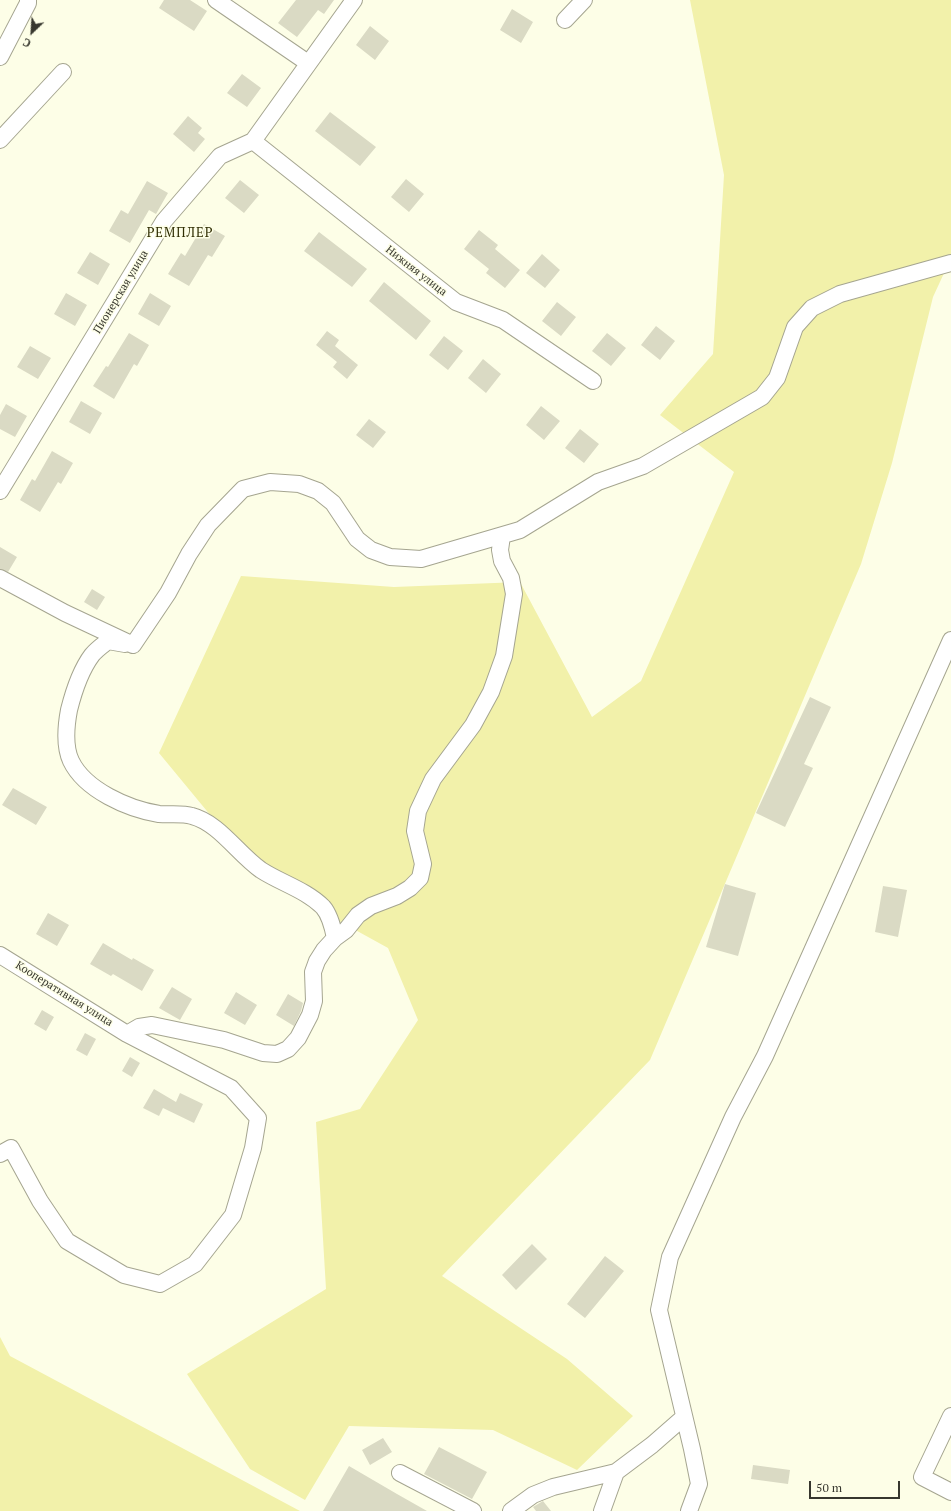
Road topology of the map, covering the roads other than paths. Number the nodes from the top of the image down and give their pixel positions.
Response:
1 (28, 0) edge
2 (216, 0) edge
3 (354, 0) edge
4 (584, 0) edge
5 (565, 20) dead end
6 (0, 57) edge
7 (308, 63) junction
8 (63, 72) dead end
9 (0, 140) edge
10 (253, 141) junction
11 (951, 263) edge
12 (592, 381) dead end
13 (0, 491) edge
14 (502, 536) junction
15 (0, 578) edge
16 (133, 645) junction
17 (950, 646) edge
18 (335, 938) junction
19 (0, 955) edge
20 (127, 1034) junction
21 (0, 1154) edge
22 (951, 1416) edge
23 (684, 1417) junction
24 (616, 1472) junction
25 (400, 1473) dead end
26 (951, 1492) edge
27 (473, 1511) edge
28 (511, 1511) edge
29 (602, 1511) edge
30 (689, 1511) edge

1 - 6 street
2 - 7 street
3 - 7 street
4 - 5 street
7 - 10 street
8 - 9 street
10 - 12 street, Нижняя улица
10 - 13 street, Пионерская улица
11 - 14 street
14 - 16 street
14 - 18 street
15 - 16 street
16 - 18 street
17 - 23 street
18 - 20 street
19 - 20 street, Кооперативная улица
20 - 21 street, Кооперативная улица
22 - 26 street
23 - 24 street
23 - 30 street
24 - 28 street
24 - 29 street
25 - 27 street

